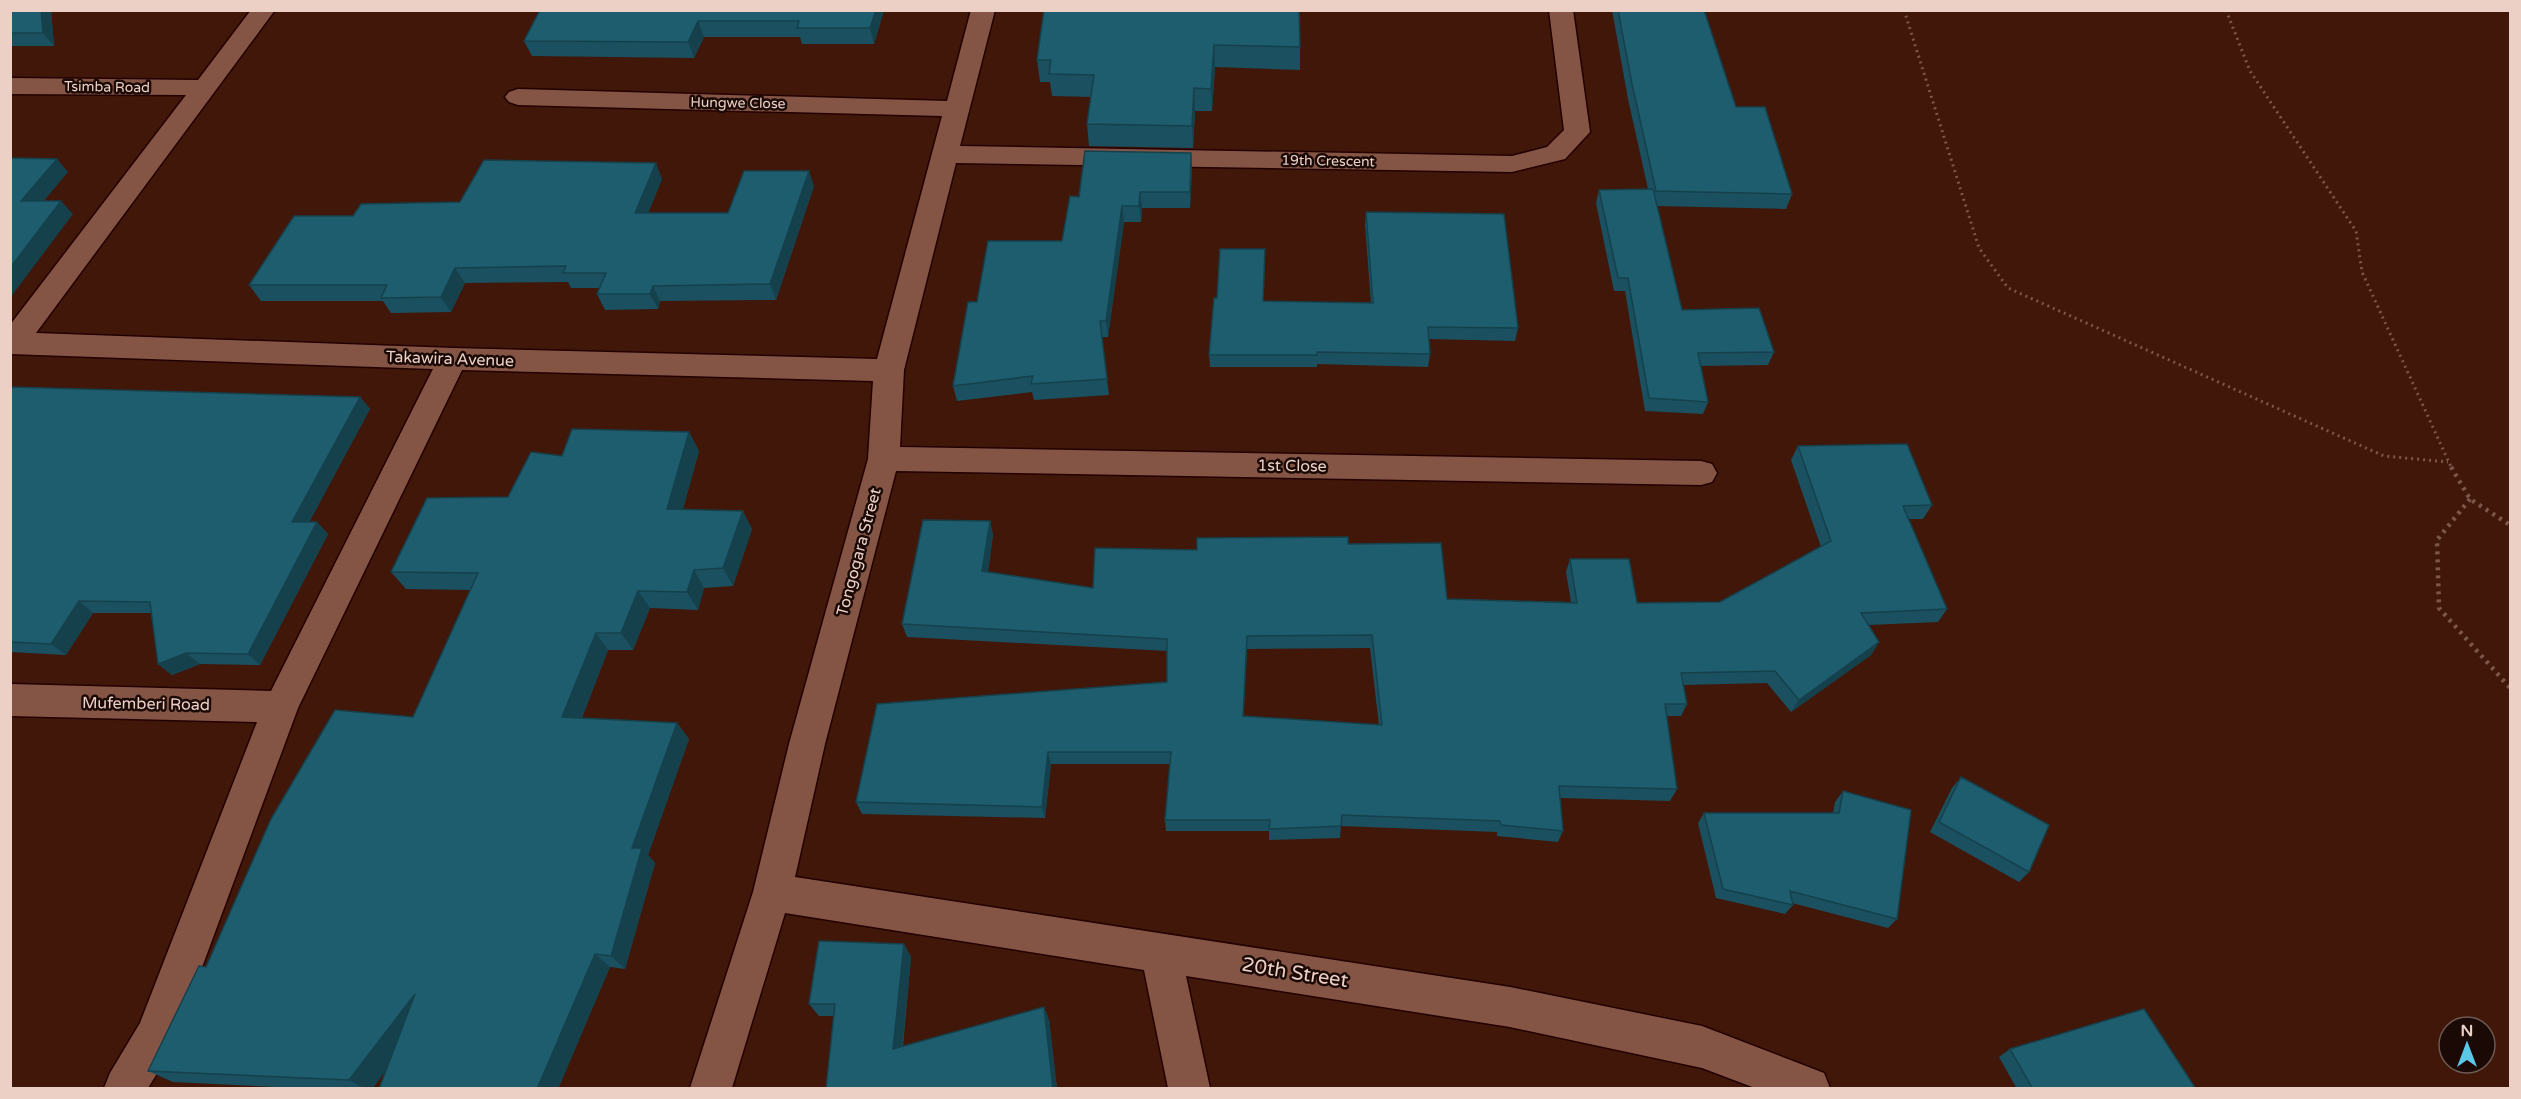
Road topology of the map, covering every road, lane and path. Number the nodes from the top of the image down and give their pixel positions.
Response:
1 (264, 10) edge
2 (982, 10) edge
3 (1561, 10) edge
4 (1904, 10) edge
5 (2226, 10) edge
6 (10, 86) edge
7 (204, 88) junction
8 (518, 97) dead end
9 (958, 109) junction
10 (946, 154) junction
11 (12, 343) edge
12 (453, 359) junction
13 (890, 370) junction
14 (884, 459) junction
15 (2448, 462) junction
16 (1701, 473) dead end
17 (2470, 499) junction
18 (2511, 525) edge
19 (2511, 688) edge
20 (10, 700) edge
21 (281, 707) junction
22 (772, 892) junction
23 (1161, 952) junction
24 (125, 1089) edge
25 (711, 1089) edge
26 (1189, 1089) edge
27 (1809, 1089) edge

1 - 7 street
2 - 9 street, Tongogara Street
3 - 10 street, 19th Crescent
4 - 15 path
5 - 15 path
6 - 7 street, Tsimba Road
7 - 11 street
8 - 9 street, Hungwe Close
9 - 10 street, Tongogara Street
10 - 13 street, Tongogara Street
11 - 12 street, Takawira Avenue
12 - 13 street, Takawira Avenue
12 - 21 street
13 - 14 street, Tongogara Street
14 - 16 street, 1st Close
14 - 22 street, Tongogara Street
15 - 17 path
17 - 18 path
17 - 19 path
20 - 21 street, Mufemberi Road
21 - 24 street
22 - 23 street, 20th Street
22 - 25 street, Tongogara Street
23 - 26 street
23 - 27 street, 20th Street

